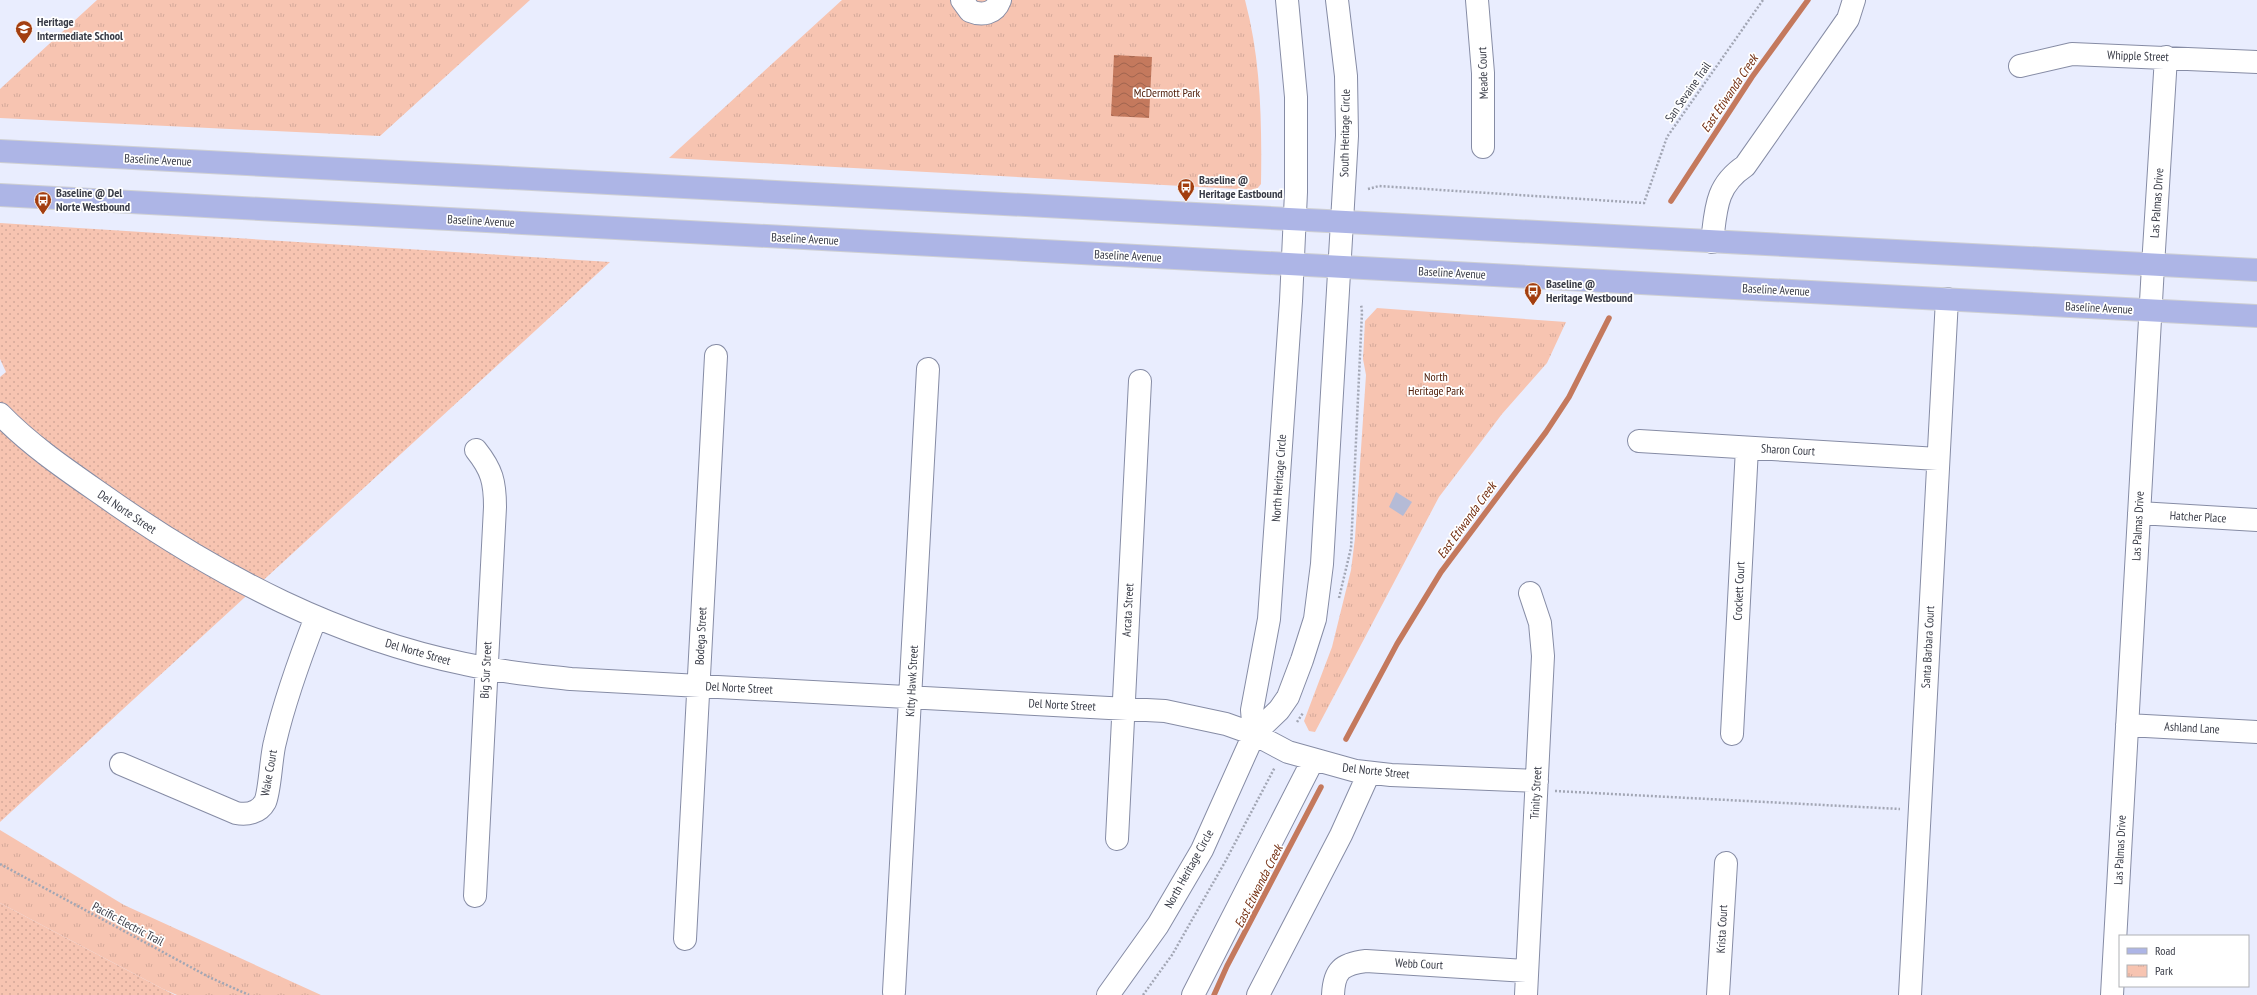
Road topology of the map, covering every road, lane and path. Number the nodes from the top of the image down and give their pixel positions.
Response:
1 (962, 0) edge
2 (1000, 0) edge
3 (1287, 0) edge
4 (1337, 0) edge
5 (1477, 0) edge
6 (1763, 0) edge
7 (1854, 0) edge
8 (2166, 57) junction
9 (2257, 62) edge
10 (2020, 66) dead end
11 (1483, 147) dead end
12 (0, 151) edge
13 (1368, 189) dead end
14 (0, 195) edge
15 (1294, 220) junction
16 (1341, 222) junction
17 (1712, 242) junction
18 (1293, 265) junction
19 (2152, 266) junction
20 (1338, 267) junction
21 (2257, 270) edge
22 (1947, 299) junction
23 (2150, 310) junction
24 (2257, 316) edge
25 (716, 356) dead end
26 (928, 369) dead end
27 (1140, 381) dead end
28 (0, 414) edge
29 (1639, 441) dead end
30 (1747, 448) junction
31 (476, 450) dead end
32 (1938, 459) junction
33 (2139, 513) junction
34 (2257, 520) edge
35 (1530, 593) dead end
36 (316, 617) junction
37 (486, 668) junction
38 (698, 686) junction
39 (911, 697) junction
40 (1124, 708) junction
41 (2127, 725) junction
42 (2257, 732) edge
43 (1254, 734) junction
44 (1732, 734) dead end
45 (1316, 761) junction
46 (120, 764) dead end
47 (1363, 772) junction
48 (1272, 774) dead end
49 (1545, 786) junction
50 (1904, 810) dead end
51 (1117, 839) dead end
52 (1726, 863) dead end
53 (0, 864) edge
54 (475, 896) dead end
55 (685, 939) dead end
56 (1527, 971) junction
57 (894, 992) dead end
58 (249, 995) edge
59 (1108, 995) edge
60 (1143, 995) edge
61 (1193, 995) edge
62 (1258, 995) edge
63 (1333, 995) edge
64 (1526, 995) edge
65 (1718, 995) edge
66 (1910, 995) edge
67 (2112, 995) edge

1 - 2 street
3 - 15 street
4 - 16 street, South Heritage Circle
5 - 11 street, Meade Court
6 - 13 path, San Sevaine Trail
7 - 17 street
8 - 9 street, Whipple Street
8 - 10 street, Whipple Street
8 - 19 street, Las Palmas Drive
12 - 15 main road, Baseline Avenue
14 - 18 main road, Baseline Avenue
15 - 16 main road, Baseline Avenue
15 - 18 street, North Heritage Circle
16 - 17 main road, Baseline Avenue
16 - 20 street, South Heritage Circle
17 - 19 main road, Baseline Avenue
18 - 20 main road, Baseline Avenue
18 - 43 street, North Heritage Circle
19 - 21 main road, Baseline Avenue
19 - 23 street, Las Palmas Drive
20 - 22 main road, Baseline Avenue
20 - 43 street, North Heritage Circle
22 - 23 main road, Baseline Avenue
22 - 32 street, Santa Barbara Court
23 - 24 main road, Baseline Avenue
23 - 33 street, Las Palmas Drive
25 - 38 street, Bodega Street
26 - 39 street, Kitty Hawk Street
27 - 40 street, Arcata Street
28 - 36 street, Del Norte Street
29 - 30 street, Sharon Court
30 - 32 street, Sharon Court
30 - 44 street, Crockett Court
31 - 37 street, Big Sur Street
32 - 66 street, Santa Barbara Court
33 - 34 street, Hatcher Place
33 - 41 street, Las Palmas Drive
35 - 49 street, Trinity Street
36 - 37 street, Del Norte Street
36 - 46 street, Wake Court
37 - 38 street, Del Norte Street
37 - 54 street, Big Sur Street
38 - 39 street, Del Norte Street
38 - 55 street, Bodega Street
39 - 40 street, Del Norte Street
39 - 57 street, Kitty Hawk Street
40 - 43 street, Del Norte Street
40 - 51 street, Arcata Street
41 - 42 street, Ashland Lane
41 - 67 street, Las Palmas Drive
43 - 45 street, Del Norte Street
43 - 59 street, North Heritage Circle
45 - 47 street, Del Norte Street
45 - 61 street
47 - 49 street, Del Norte Street
47 - 62 street
48 - 60 path
49 - 50 path
49 - 56 street, Trinity Street
52 - 65 street, Krista Court
53 - 58 path, Pacific Electric Trail
56 - 63 street, Webb Court
56 - 64 street, Trinity Street

